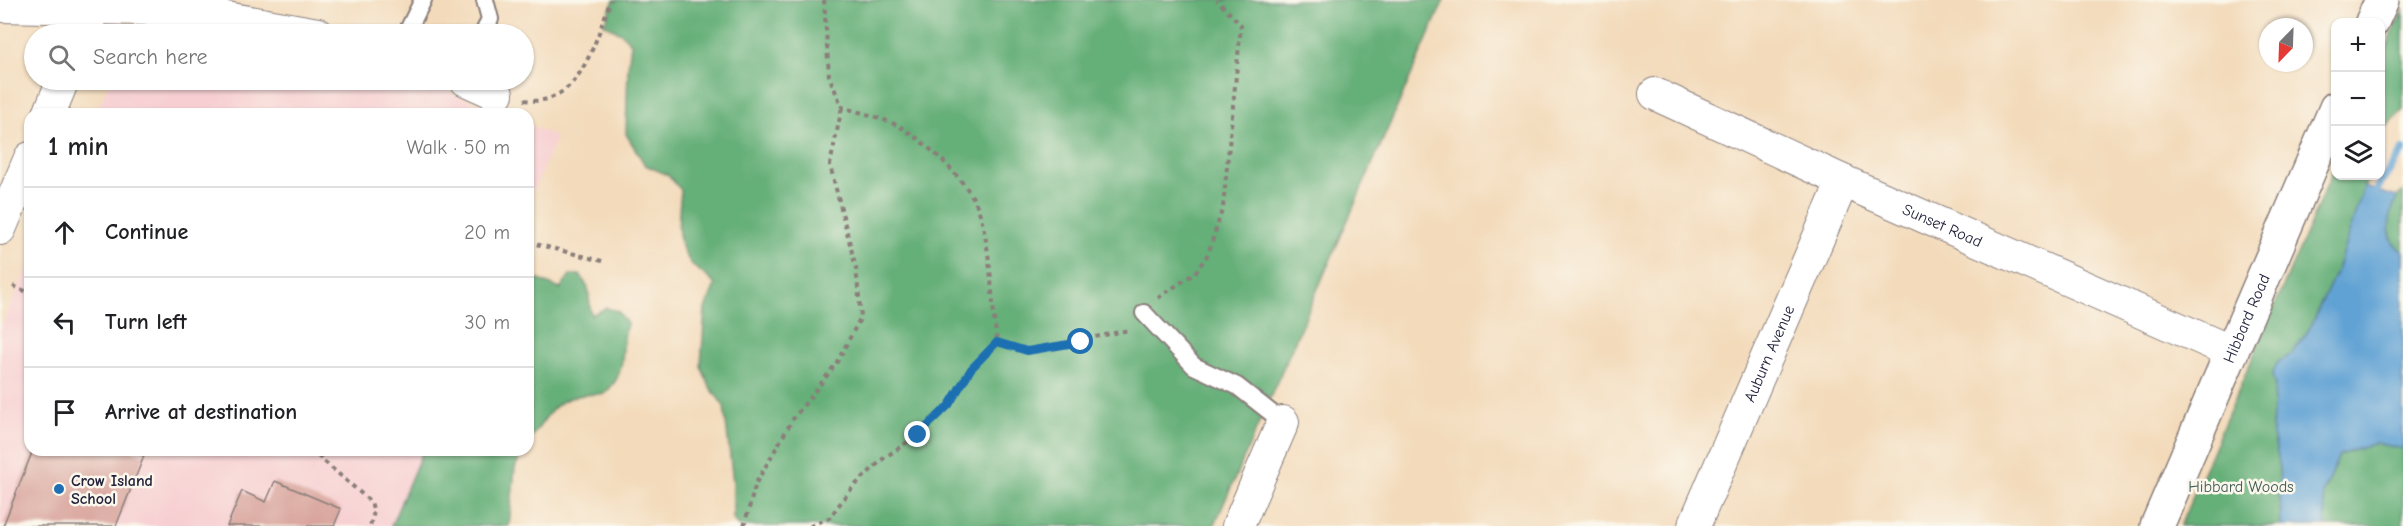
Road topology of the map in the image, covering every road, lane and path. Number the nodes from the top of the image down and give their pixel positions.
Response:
1 (423, 0) edge
2 (485, 0) edge
3 (611, 0) edge
4 (824, 0) edge
5 (1216, 0) edge
6 (2382, 0) edge
7 (0, 6) edge
8 (2374, 18) edge
9 (88, 21) edge
10 (261, 24) edge
11 (411, 24) edge
12 (488, 24) edge
13 (59, 90) edge
14 (488, 90) edge
15 (497, 94) joint
16 (1655, 94) dead end
17 (842, 107) junction
18 (51, 108) edge
19 (2331, 120) edge
20 (24, 172) edge
21 (1843, 181) junction
22 (0, 229) edge
23 (534, 244) edge
24 (606, 262) dead end
25 (13, 286) dead end
26 (24, 291) edge
27 (1144, 313) junction
28 (997, 342) junction
29 (2232, 351) junction
30 (1283, 423) joint
31 (318, 456) edge
32 (370, 526) edge
33 (744, 526) edge
34 (810, 526) edge
35 (1238, 526) edge
36 (1694, 526) edge
37 (2157, 526) edge

1 - 11 lane
2 - 12 lane
3 - 15 path
4 - 17 path
5 - 27 path
6 - 8 street
7 - 9 street
9 - 10 street
13 - 18 street
14 - 15 street
16 - 21 street, Sunset Road
17 - 28 path
17 - 33 path
19 - 29 street, Hibbard Road
20 - 22 street
21 - 29 street, Sunset Road
21 - 36 street, Auburn Avenue
23 - 24 path
25 - 26 path
27 - 28 path
27 - 30 lane
28 - 34 path
29 - 37 street, Hibbard Road
30 - 35 street
31 - 32 path

